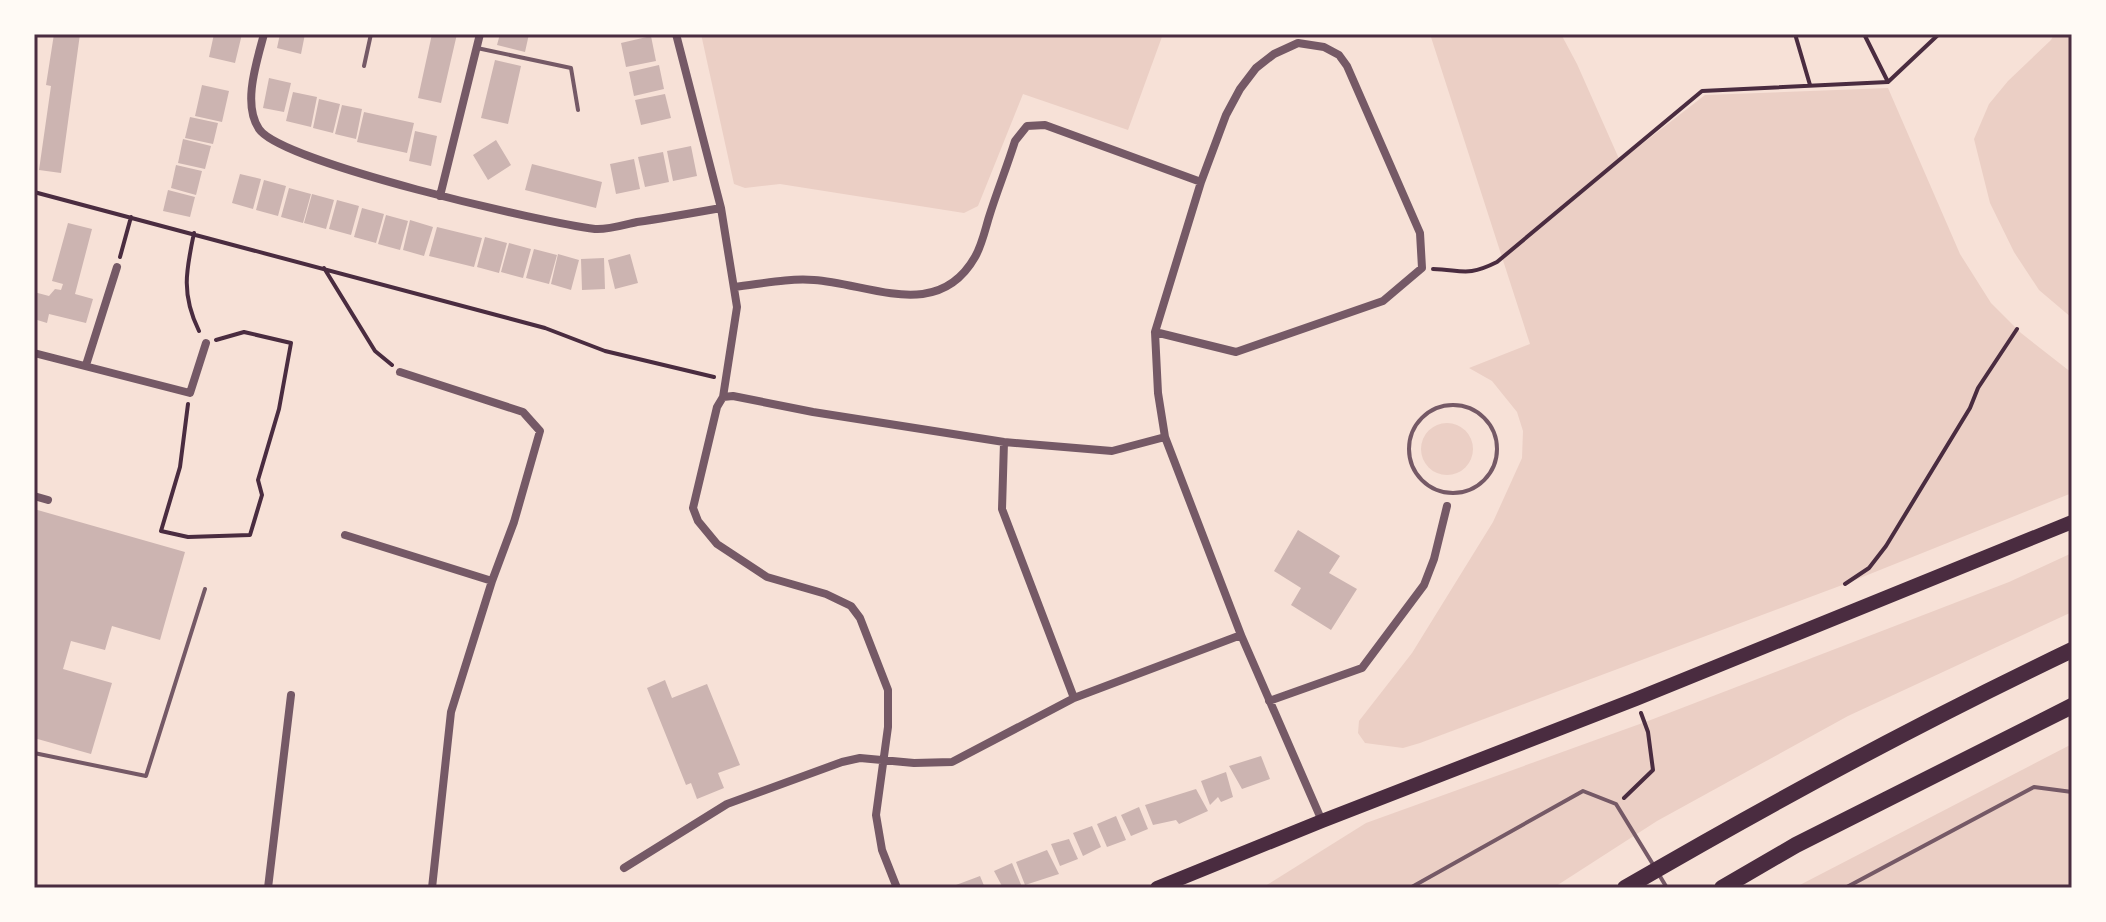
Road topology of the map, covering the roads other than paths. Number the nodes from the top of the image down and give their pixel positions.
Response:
1 (264, 34) edge
2 (371, 34) edge
3 (480, 34) edge
4 (676, 34) edge
5 (477, 48) junction
6 (364, 66) dead end
7 (578, 110) dead end
8 (1201, 182) junction
9 (440, 196) junction
10 (721, 208) junction
11 (117, 267) road end
12 (734, 287) junction
13 (1155, 332) junction
14 (206, 343) road end
15 (34, 353) edge
16 (86, 365) junction
17 (400, 372) road end
18 (723, 397) junction
19 (1165, 437) junction
20 (1004, 442) junction
21 (1445, 493) junction
22 (34, 496) edge
23 (48, 500) dead end
24 (1447, 506) joint
25 (2072, 522) edge
26 (345, 535) dead end
27 (492, 581) junction
28 (205, 589) dead end
29 (1241, 635) junction
30 (2072, 650) edge
31 (291, 695) dead end
32 (1074, 698) junction
33 (1269, 701) junction
34 (2072, 706) edge
35 (34, 753) edge
36 (883, 760) junction
37 (2072, 792) edge
38 (1322, 821) junction
39 (624, 868) dead end
40 (268, 888) edge
41 (432, 888) edge
42 (897, 888) edge
43 (1157, 888) edge
44 (1410, 888) edge
45 (1625, 888) edge
46 (1667, 888) edge
47 (1722, 888) edge
48 (1845, 888) edge

1 - 9 street
2 - 6 lane
3 - 5 street
4 - 10 street
5 - 7 lane
5 - 9 street
8 - 12 street
8 - 13 street
8 - 13 street
9 - 10 street
10 - 12 street
11 - 16 street
12 - 18 street
13 - 19 street
14 - 16 street
15 - 16 street
17 - 27 street
18 - 20 street
18 - 36 street
19 - 20 street
19 - 29 street
20 - 32 street
21 - 21 lane
21 - 24 lane
22 - 23 street
24 - 33 street
25 - 38 main road
26 - 27 street
27 - 41 street
28 - 35 lane
29 - 32 street
29 - 33 street
30 - 45 highway
31 - 40 street
32 - 36 street
33 - 38 street
34 - 47 highway
36 - 39 street
36 - 42 street
37 - 48 lane
38 - 43 main road
44 - 46 lane

